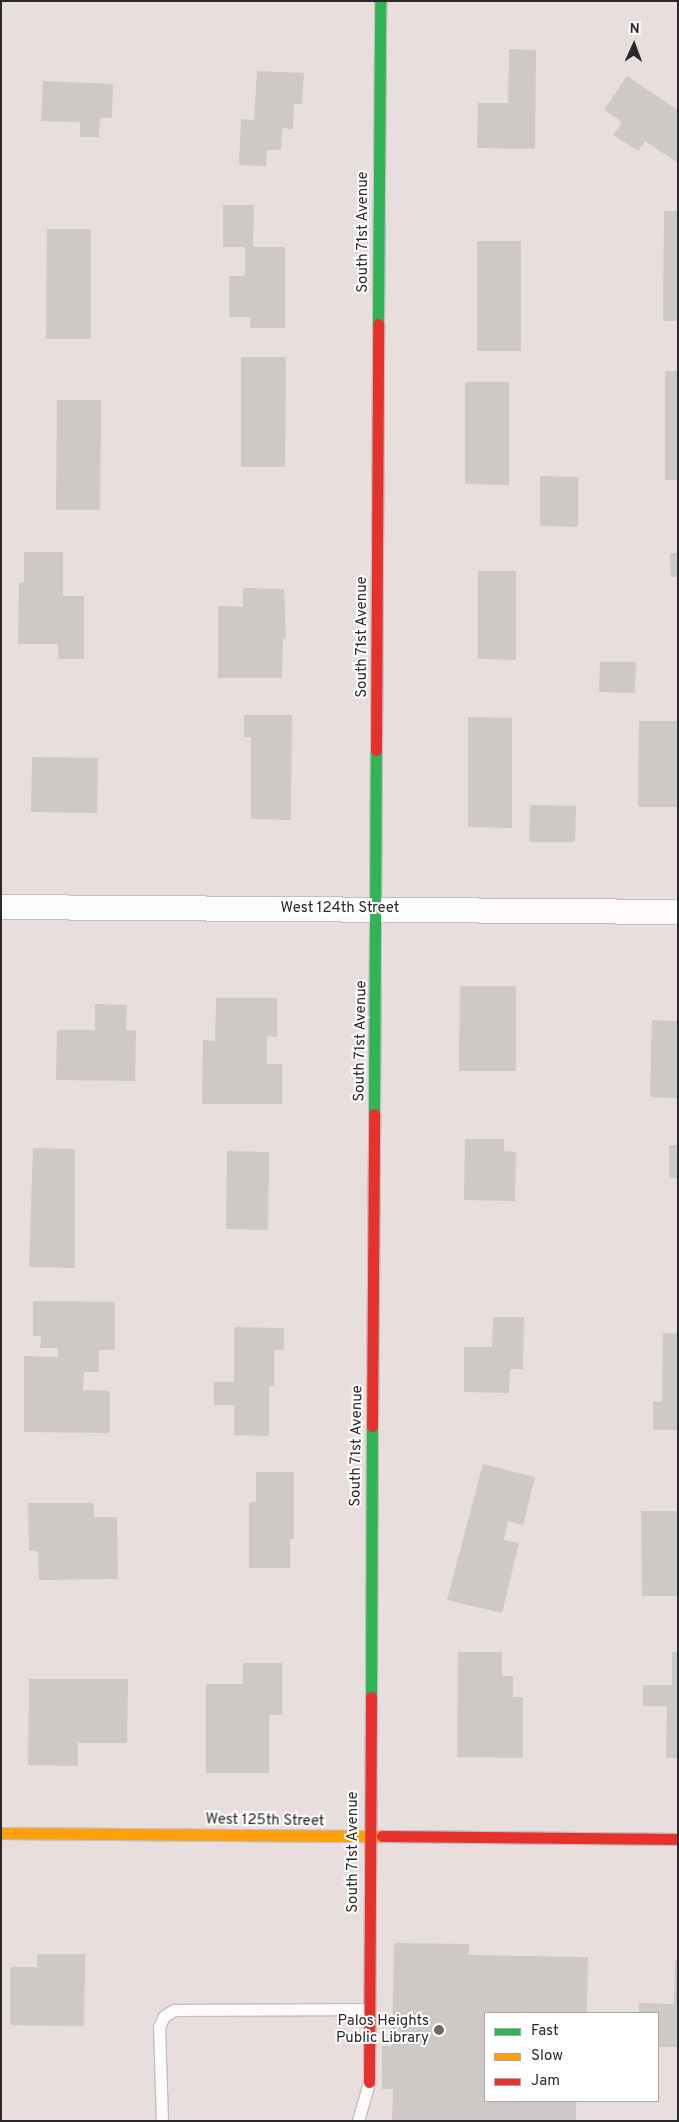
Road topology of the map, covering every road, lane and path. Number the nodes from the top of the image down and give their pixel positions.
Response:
1 (380, 1) edge
2 (1, 907) edge
3 (377, 909) junction
4 (678, 912) edge
5 (1, 1833) edge
6 (369, 1837) junction
7 (678, 1839) edge
8 (369, 2009) junction
9 (369, 2082) joint
10 (162, 2121) edge
11 (358, 2121) edge

1 - 3 street, South 71st Avenue
2 - 3 street, West 124th Street
3 - 4 street, West 124th Street
3 - 6 street, South 71st Avenue
5 - 6 street, West 125th Street
6 - 7 street, West 125th Street
6 - 8 street, South 71st Avenue
8 - 9 street, South 71st Avenue
8 - 10 lane
9 - 11 lane

